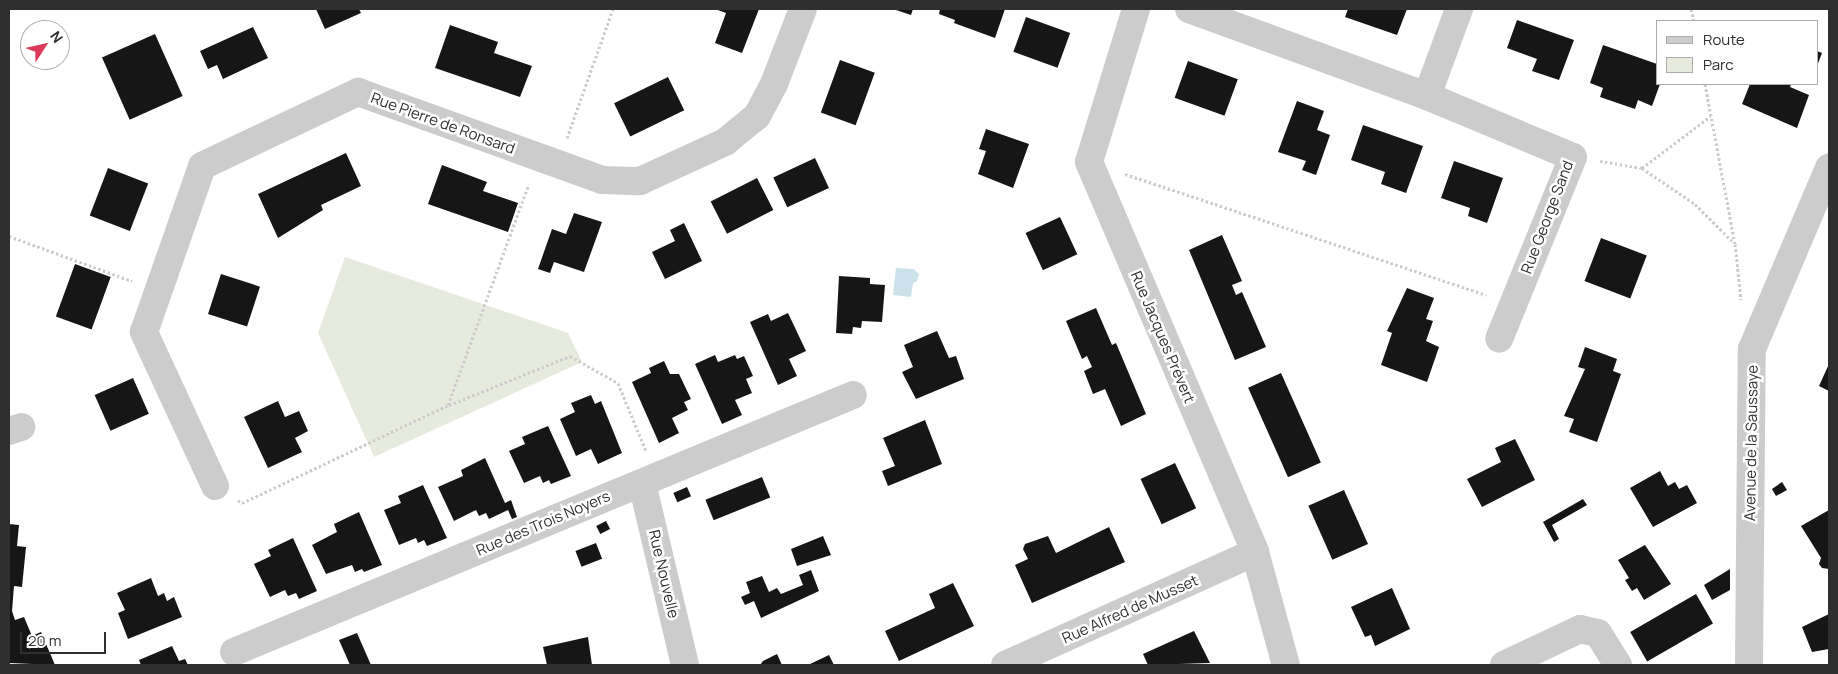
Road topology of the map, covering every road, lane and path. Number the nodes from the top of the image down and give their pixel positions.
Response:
1 (613, 9) edge
2 (803, 9) edge
3 (1136, 9) edge
4 (1189, 9) edge
5 (1459, 9) edge
6 (1705, 85) edge
7 (1426, 96) junction
8 (1711, 116) junction
9 (1572, 157) junction
10 (548, 161) junction
11 (1089, 162) junction
12 (1642, 168) junction
13 (1829, 168) edge
14 (9, 236) edge
15 (1735, 244) junction
16 (158, 291) junction
17 (1741, 303) dead end
18 (1514, 304) junction
19 (1499, 339) dead end
20 (853, 395) dead end
21 (448, 405) junction
22 (649, 479) junction
23 (215, 486) joint
24 (1255, 552) junction
25 (234, 652) dead end
26 (685, 665) edge
27 (1005, 665) edge
28 (1286, 665) edge
29 (1504, 665) edge
30 (1618, 665) edge
31 (1749, 665) edge

1 - 10 path
2 - 10 street, Rue Pierre de Ronsard
3 - 11 street
4 - 7 street, Rue George Sand
5 - 7 street
6 - 8 path
7 - 9 street, Rue George Sand
8 - 12 path
8 - 15 path
9 - 12 path
9 - 18 street, Rue George Sand
10 - 16 street, Rue Pierre de Ronsard
10 - 21 path
11 - 18 path
11 - 24 street, Rue Jacques Prévert
12 - 15 path
13 - 31 street, Avenue de la Saussaye
14 - 16 path
15 - 17 path
16 - 23 street, Rue Pierre de Ronsard
18 - 19 street, Rue George Sand
20 - 22 street, Rue des Trois Noyers
21 - 22 path
21 - 23 path
22 - 25 street, Rue des Trois Noyers
22 - 26 street, Rue Nouvelle
24 - 27 street, Rue Alfred de Musset
24 - 28 street, Rue Jacques Prévert
29 - 30 street

